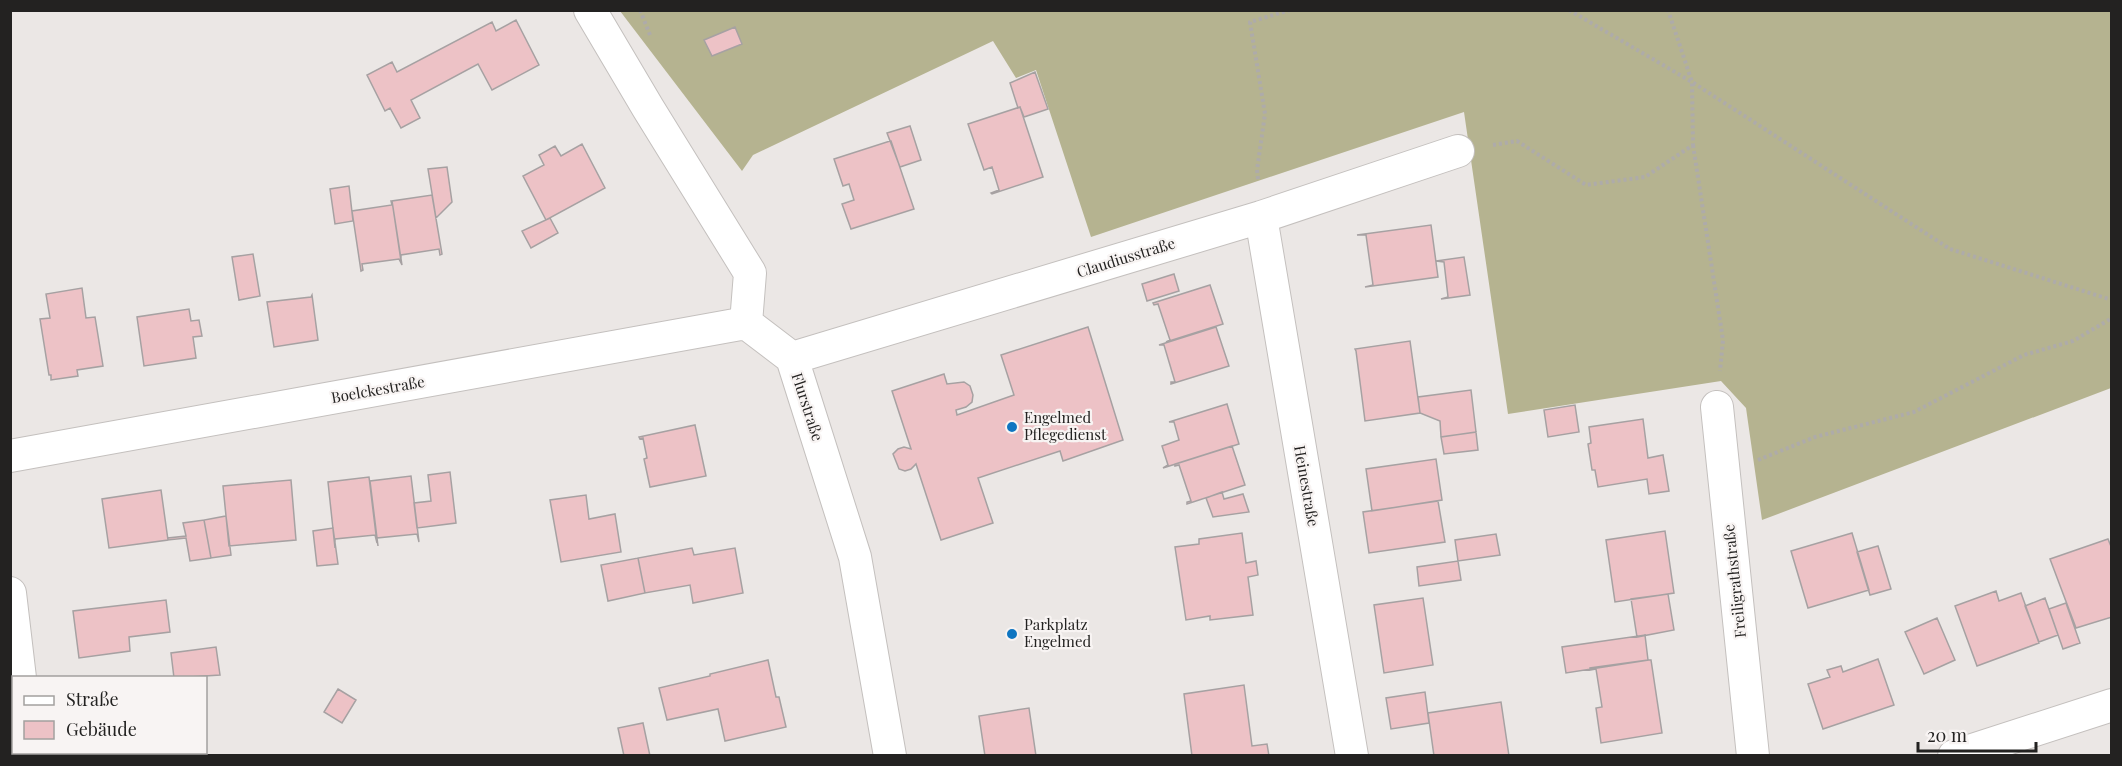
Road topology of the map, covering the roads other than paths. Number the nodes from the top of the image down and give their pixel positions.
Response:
1 (590, 10) edge
2 (1458, 151) road end
3 (1261, 217) junction
4 (746, 323) junction
5 (792, 358) junction
6 (1717, 408) road end
7 (10, 456) edge
8 (10, 593) edge
9 (20, 676) edge
10 (2112, 705) edge
11 (890, 756) edge
12 (1352, 756) edge
13 (1754, 756) edge
14 (1954, 756) edge

1 - 4 street
2 - 3 street, Claudiusstraße
3 - 5 street, Claudiusstraße
3 - 12 street, Heinestraße
4 - 5 street, Flurstraße
4 - 7 street, Boelckestraße
5 - 11 street, Flurstraße
6 - 13 street, Freiligrathstraße
8 - 9 street
10 - 14 street

